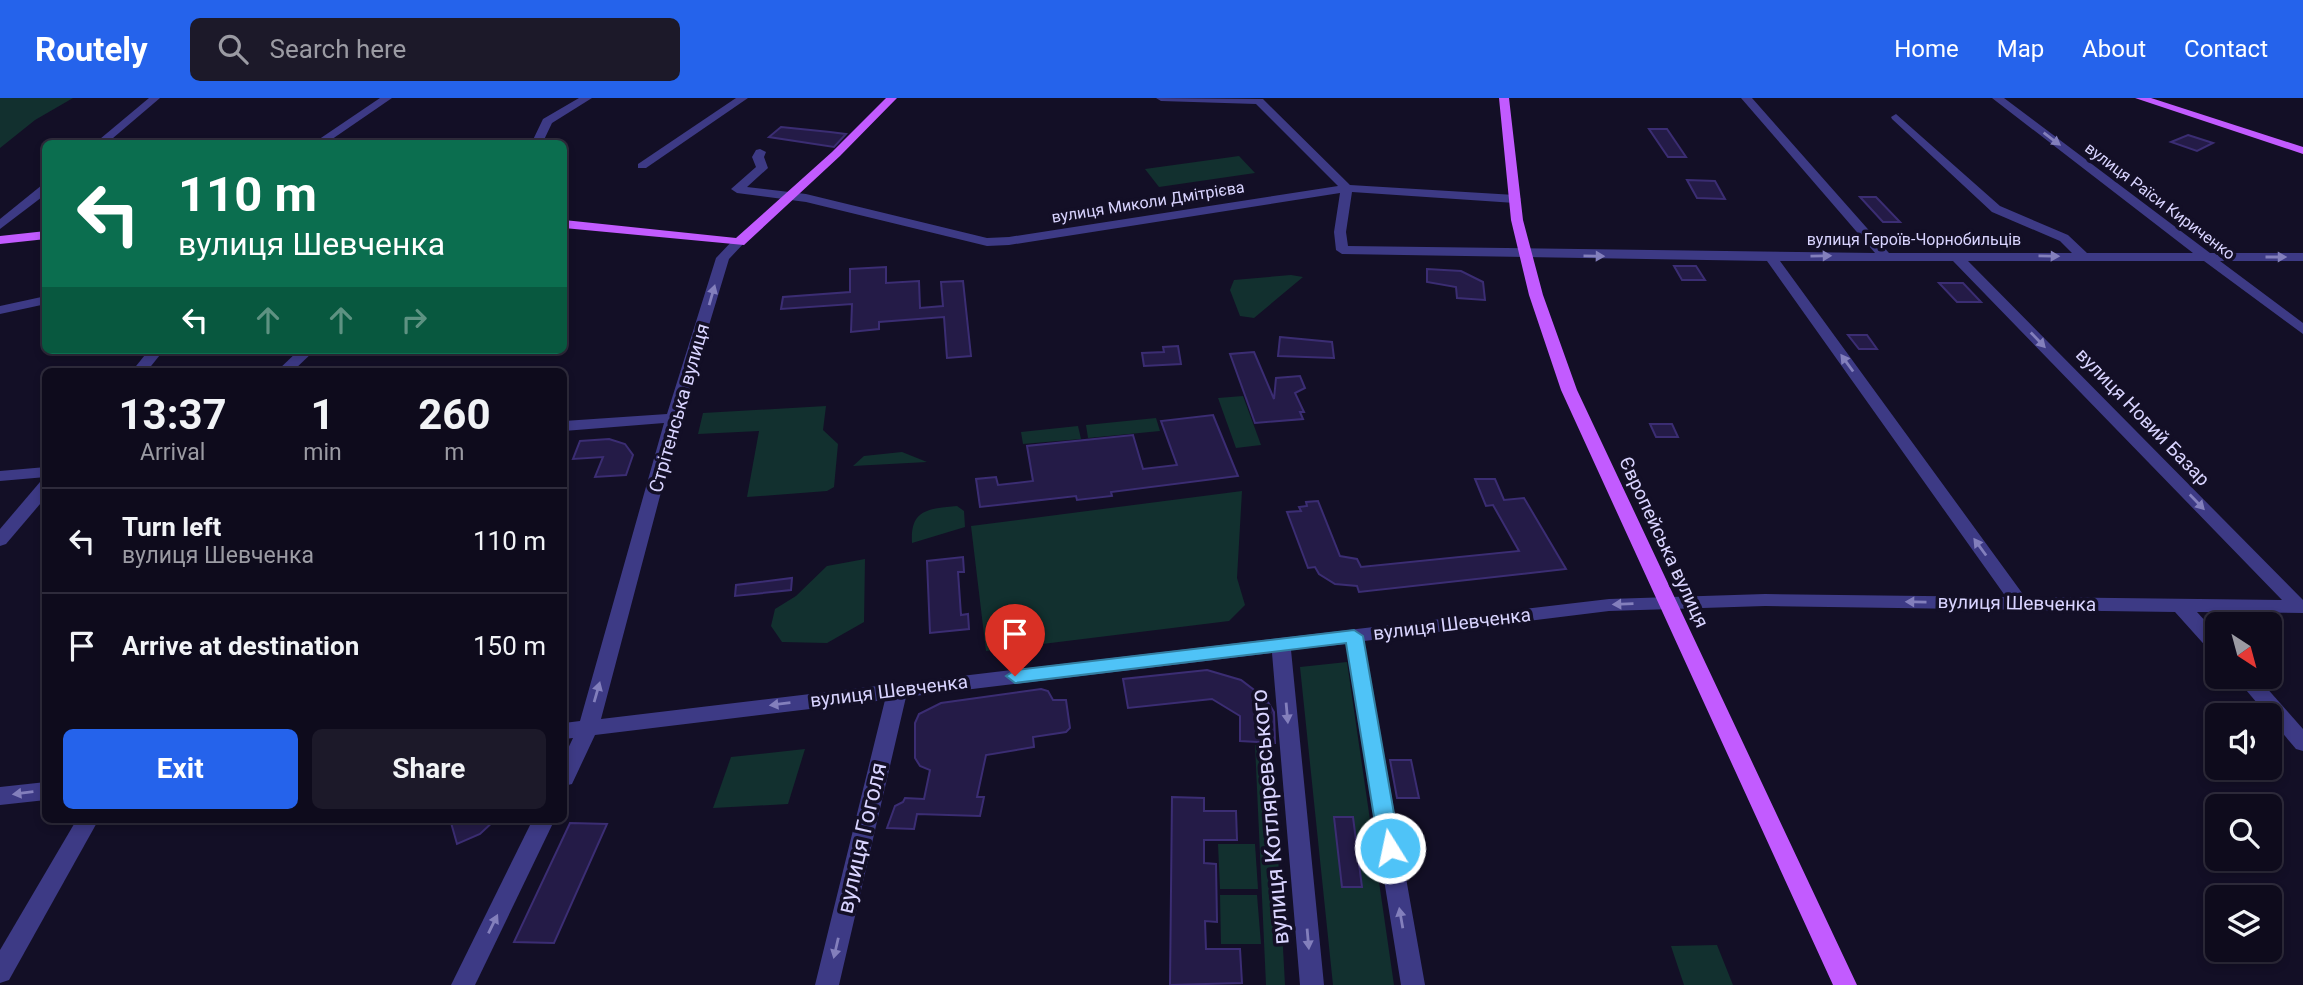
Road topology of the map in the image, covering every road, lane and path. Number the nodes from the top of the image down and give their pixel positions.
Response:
1 (155, 98) edge
2 (387, 98) edge
3 (587, 98) edge
4 (743, 98) edge
5 (892, 98) edge
6 (1161, 98) edge
7 (1504, 98) edge
8 (1746, 98) edge
9 (1997, 98) edge
10 (2140, 98) edge
11 (1896, 117) dead end
12 (104, 140) edge
13 (323, 140) edge
14 (538, 140) edge
15 (2303, 151) edge
16 (760, 152) dead end
17 (642, 166) dead end
18 (1347, 188) junction
19 (42, 191) edge
20 (791, 196) junction
21 (1515, 199) junction
22 (567, 224) edge
23 (0, 225) edge
24 (42, 235) edge
25 (0, 240) edge
26 (739, 242) junction
27 (1526, 254) junction
28 (1885, 256) junction
29 (1956, 256) junction
30 (1771, 257) junction
31 (2084, 257) junction
32 (2207, 257) junction
33 (2303, 257) edge
34 (42, 301) edge
35 (0, 310) edge
36 (2303, 330) edge
37 (154, 354) edge
38 (303, 354) edge
39 (142, 368) edge
40 (287, 368) edge
41 (673, 418) junction
42 (567, 426) edge
43 (42, 472) edge
44 (0, 476) edge
45 (42, 491) edge
46 (0, 540) edge
47 (1665, 603) junction
48 (2020, 603) junction
49 (2180, 605) junction
50 (2301, 607) edge
51 (2205, 633) edge
52 (1354, 636) junction
53 (1281, 645) junction
54 (2256, 690) edge
55 (897, 691) junction
56 (588, 727) junction
57 (567, 730) edge
58 (2303, 743) edge
59 (567, 772) edge
60 (42, 791) edge
61 (0, 796) edge
62 (86, 823) edge
63 (542, 823) edge
64 (0, 972) edge
65 (463, 985) edge
66 (827, 985) edge
67 (1312, 985) edge
68 (1413, 985) edge
69 (1845, 985) edge

1 - 12 street
2 - 13 street
3 - 14 street
4 - 17 street
5 - 20 main road, Стрітенська вулиця
6 - 18 street
7 - 21 main road, Європейська вулиця
8 - 28 street
9 -> 32 street, вулиця Раїси Кириченко
10 - 15 main road
11 - 31 street
16 - 20 street, вулиця Миколи Дмітрієва
18 - 20 street, вулиця Миколи Дмітрієва
18 - 21 street, вулиця Миколи Дмітрієва
18 - 27 street, вулиця Героїв-Чорнобильців
19 - 23 street
20 - 26 main road, Стрітенська вулиця
21 - 27 main road, Європейська вулиця
22 - 26 main road
24 - 25 main road
41 -> 26 street, Стрітенська вулиця
27 -> 30 street, вулиця Героїв-Чорнобильців
27 - 47 main road, Європейська вулиця
28 - 29 street, вулиця Героїв-Чорнобильців
30 -> 28 street, вулиця Героїв-Чорнобильців
29 -> 31 street, вулиця Героїв-Чорнобильців
29 -> 50 street, вулиця Новий Базар
48 -> 30 street
31 - 32 street, вулиця Героїв-Чорнобильців
32 -> 33 street, вулиця Героїв-Чорнобильців
32 - 36 street, вулиця Раїси Кириченко
34 - 35 street
37 - 39 street
38 - 40 street
41 - 42 street
56 -> 41 street, Стрітенська вулиця
43 - 44 street
45 - 46 street
48 -> 47 street, вулиця Шевченка
47 -> 52 street, вулиця Шевченка
47 - 69 main road, Європейська вулиця
48 - 49 street, вулиця Шевченка
49 - 50 street, вулиця Шевченка
49 - 51 street
52 - 53 street, вулиця Шевченка
68 -> 52 street
53 - 55 street, вулиця Шевченка
53 -> 67 street, вулиця Котляревського
54 - 58 street
55 -> 56 street, вулиця Шевченка
55 -> 66 street, вулиця Гоголя
56 - 57 street, вулиця Шевченка
56 - 59 street, Стрітенська вулиця
60 -> 61 street
62 - 64 street
65 -> 63 street

